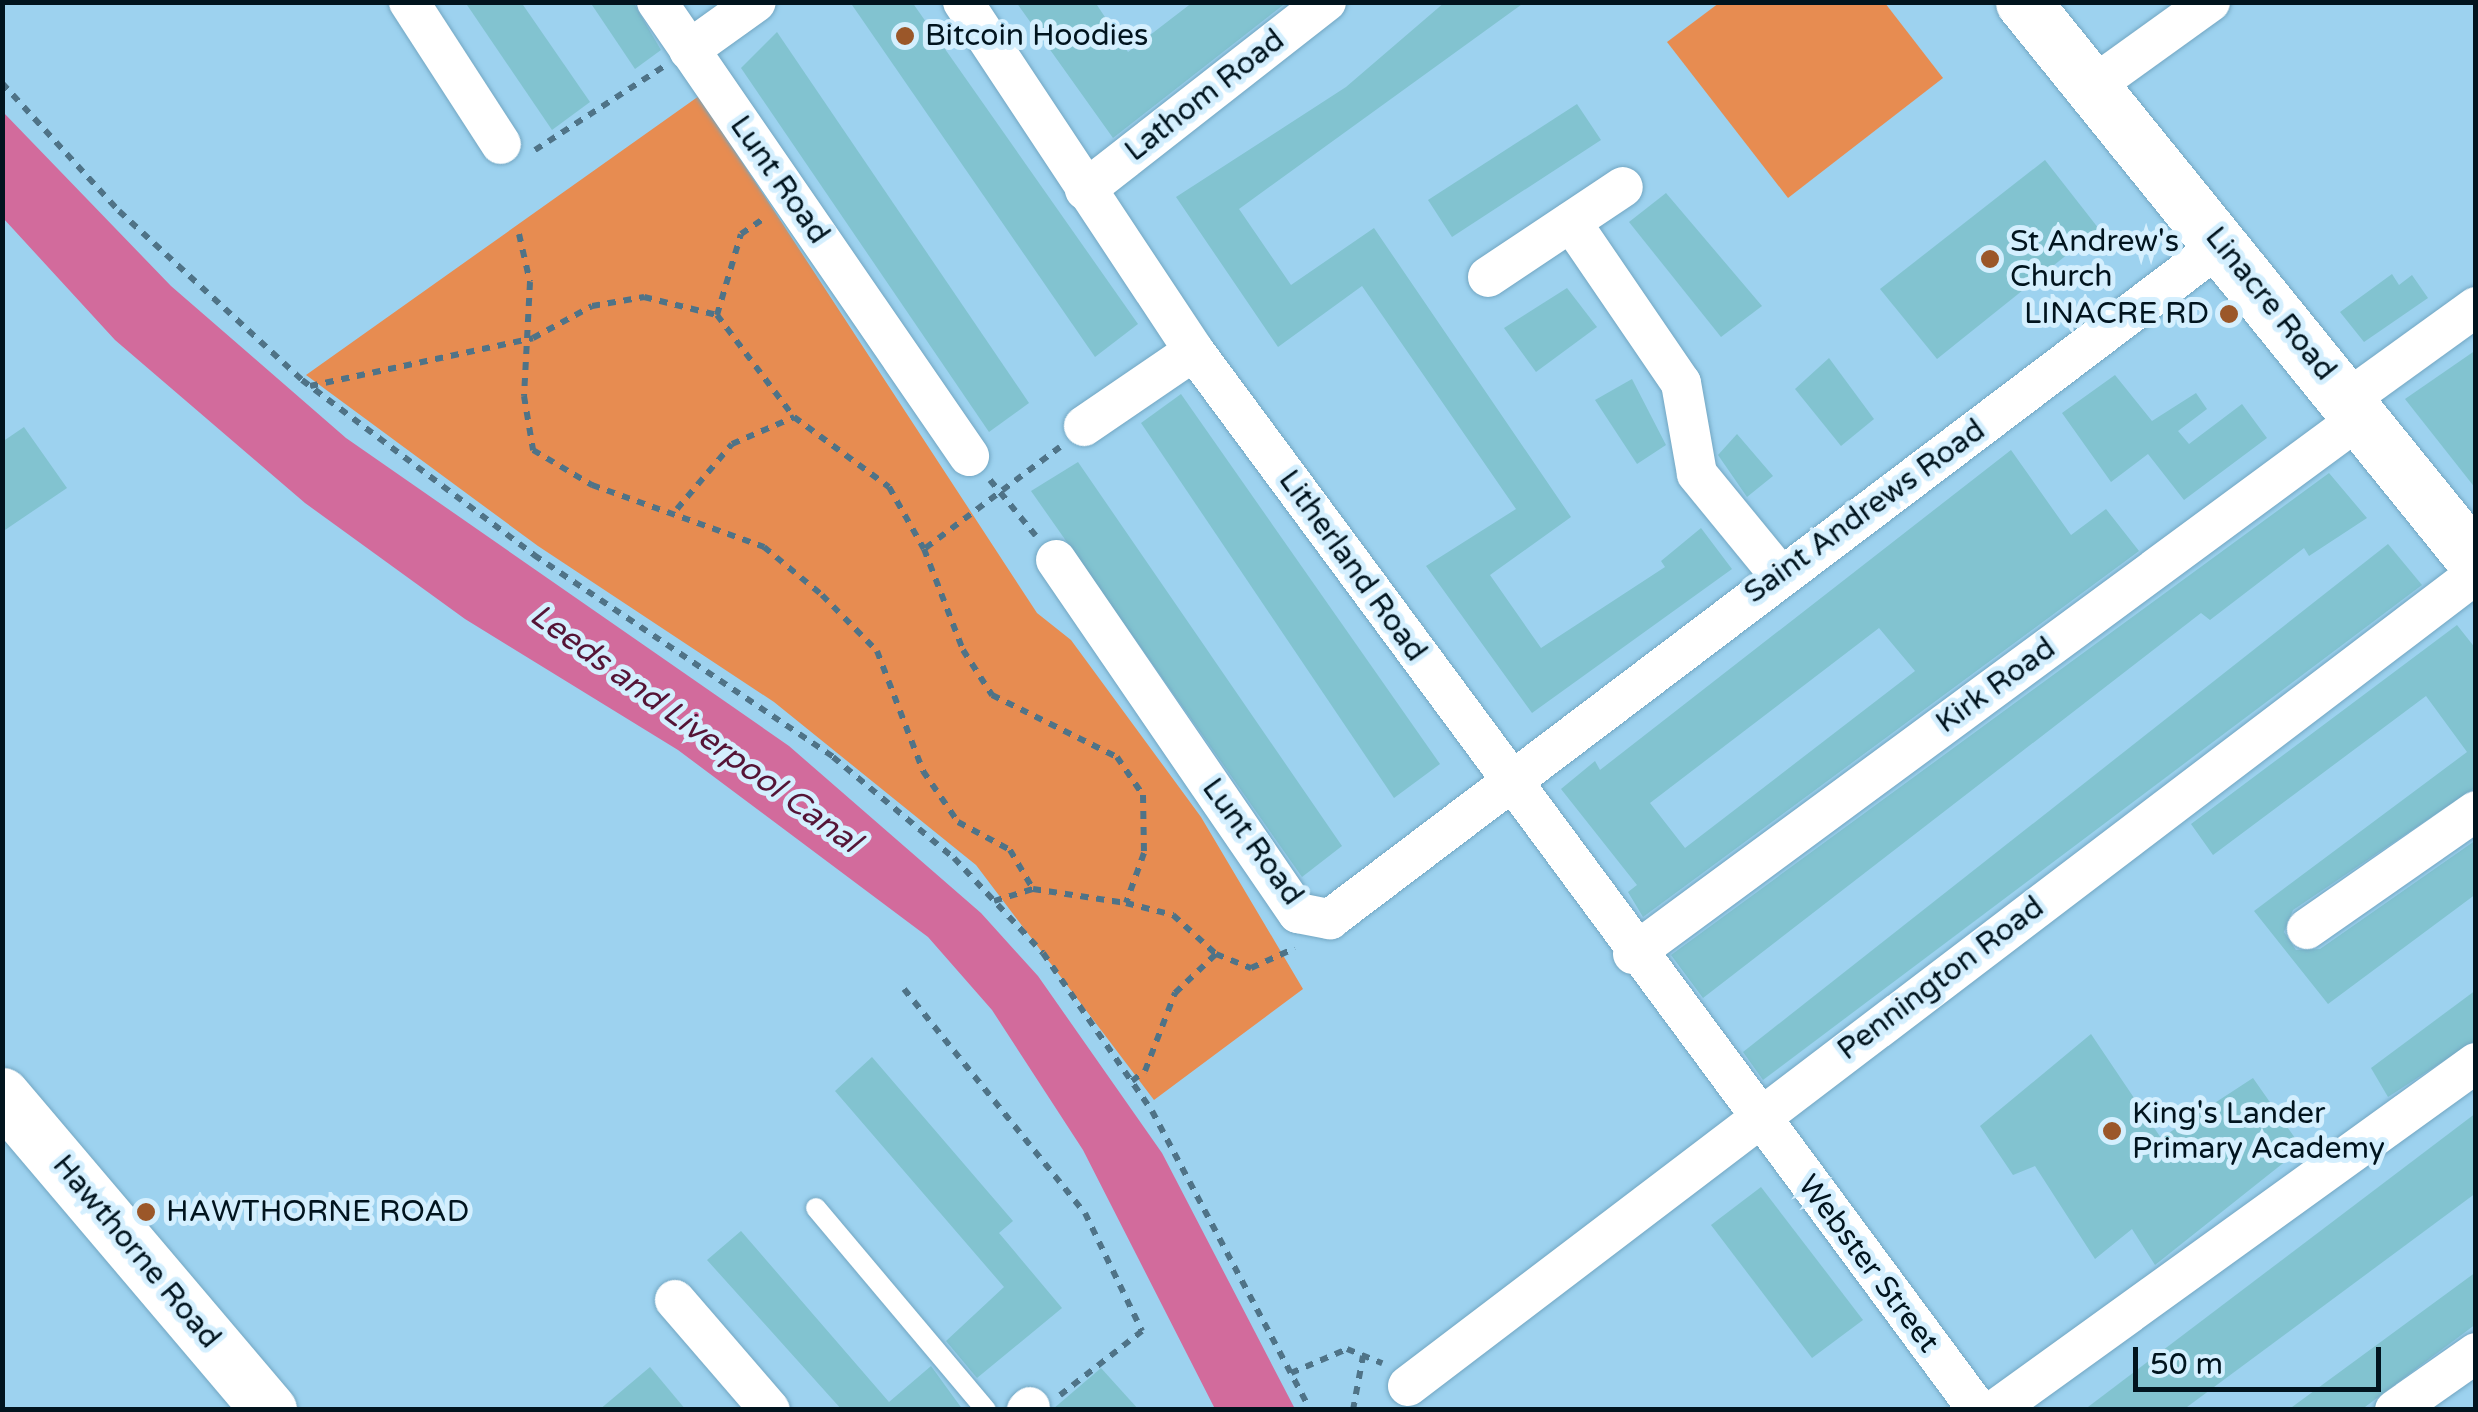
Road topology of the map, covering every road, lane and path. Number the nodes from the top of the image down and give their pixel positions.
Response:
1 (409, 2) edge
2 (657, 2) edge
3 (756, 2) edge
4 (963, 2) edge
5 (1326, 2) edge
6 (2023, 2) edge
7 (2210, 2) edge
8 (689, 50) junction
9 (2, 83) edge
10 (2094, 86) junction
11 (501, 144) joint
12 (1623, 187) dead end
13 (1084, 190) junction
14 (792, 199) junction
15 (1570, 222) junction
16 (519, 234) dead end
17 (2221, 245) junction
18 (1488, 277) dead end
19 (2476, 307) edge
20 (717, 315) junction
21 (533, 338) junction
22 (1194, 351) junction
23 (310, 386) junction
24 (2353, 409) junction
25 (794, 417) junction
26 (1084, 426) joint
27 (969, 456) joint
28 (1004, 498) junction
29 (677, 509) junction
30 (2470, 546) edge
31 (924, 549) junction
32 (1056, 560) joint
33 (1778, 574) junction
34 (1510, 779) junction
35 (2476, 811) edge
36 (1034, 890) junction
37 (994, 901) junction
38 (1126, 903) junction
39 (1330, 919) junction
40 (2307, 930) dead end
41 (1216, 954) junction
42 (1633, 954) junction
43 (904, 988) dead end
44 (2476, 1063) edge
45 (1132, 1081) junction
46 (3, 1097) edge
47 (1758, 1118) junction
48 (816, 1208) dead end
49 (675, 1300) dead end
50 (2476, 1353) edge
51 (1362, 1356) junction
52 (1291, 1373) junction
53 (1408, 1386) joint
54 (1029, 1408) edge
55 (269, 1410) edge
56 (770, 1410) edge
57 (986, 1410) edge
58 (1310, 1410) edge
59 (1353, 1410) edge
60 (1978, 1410) edge
61 (1995, 1410) edge
62 (2395, 1410) edge

1 - 11 street
2 - 8 street, Lunt Road
3 - 8 street
4 - 13 street, Litherland Road
5 - 13 street, Lathom Road
6 - 10 main road, Linacre Road
7 - 10 street
8 - 11 path
8 - 14 street, Lunt Road
9 - 23 path
10 - 17 main road, Linacre Road
12 - 15 street
13 - 22 street, Litherland Road
14 - 20 path
14 - 27 street, Lunt Road
15 - 18 street
15 - 33 street
16 - 21 path
17 - 24 main road, Linacre Road
17 - 33 street, Saint Andrews Road
19 - 24 street, Kirk Road
20 - 21 path
20 - 25 path
21 - 23 path
21 - 29 path
22 - 26 street
22 - 34 street, Litherland Road
23 - 37 path
24 - 30 main road, Linacre Road
24 - 42 street, Kirk Road
25 - 29 path
25 - 31 path
26 - 28 path
27 - 28 path
28 - 31 path
28 - 32 path
29 - 36 path
30 - 47 street, Pennington Road
31 - 38 path
32 - 39 street, Lunt Road
33 - 34 street, Saint Andrews Road
34 - 39 street, Lunt Road
34 - 42 street, Litherland Road
35 - 40 street
36 - 37 path
36 - 38 path
37 - 45 path
38 - 41 path
39 - 41 path
41 - 45 path
42 - 47 street, Litherland Road
43 - 54 path
44 - 61 street
45 - 52 path
46 - 55 main road, Hawthorne Road
47 - 53 street, Pennington Road
47 - 60 street, Webster Street
48 - 57 lane
49 - 56 street
50 - 62 street
51 - 52 path
51 - 53 path
51 - 59 path
52 - 58 path

